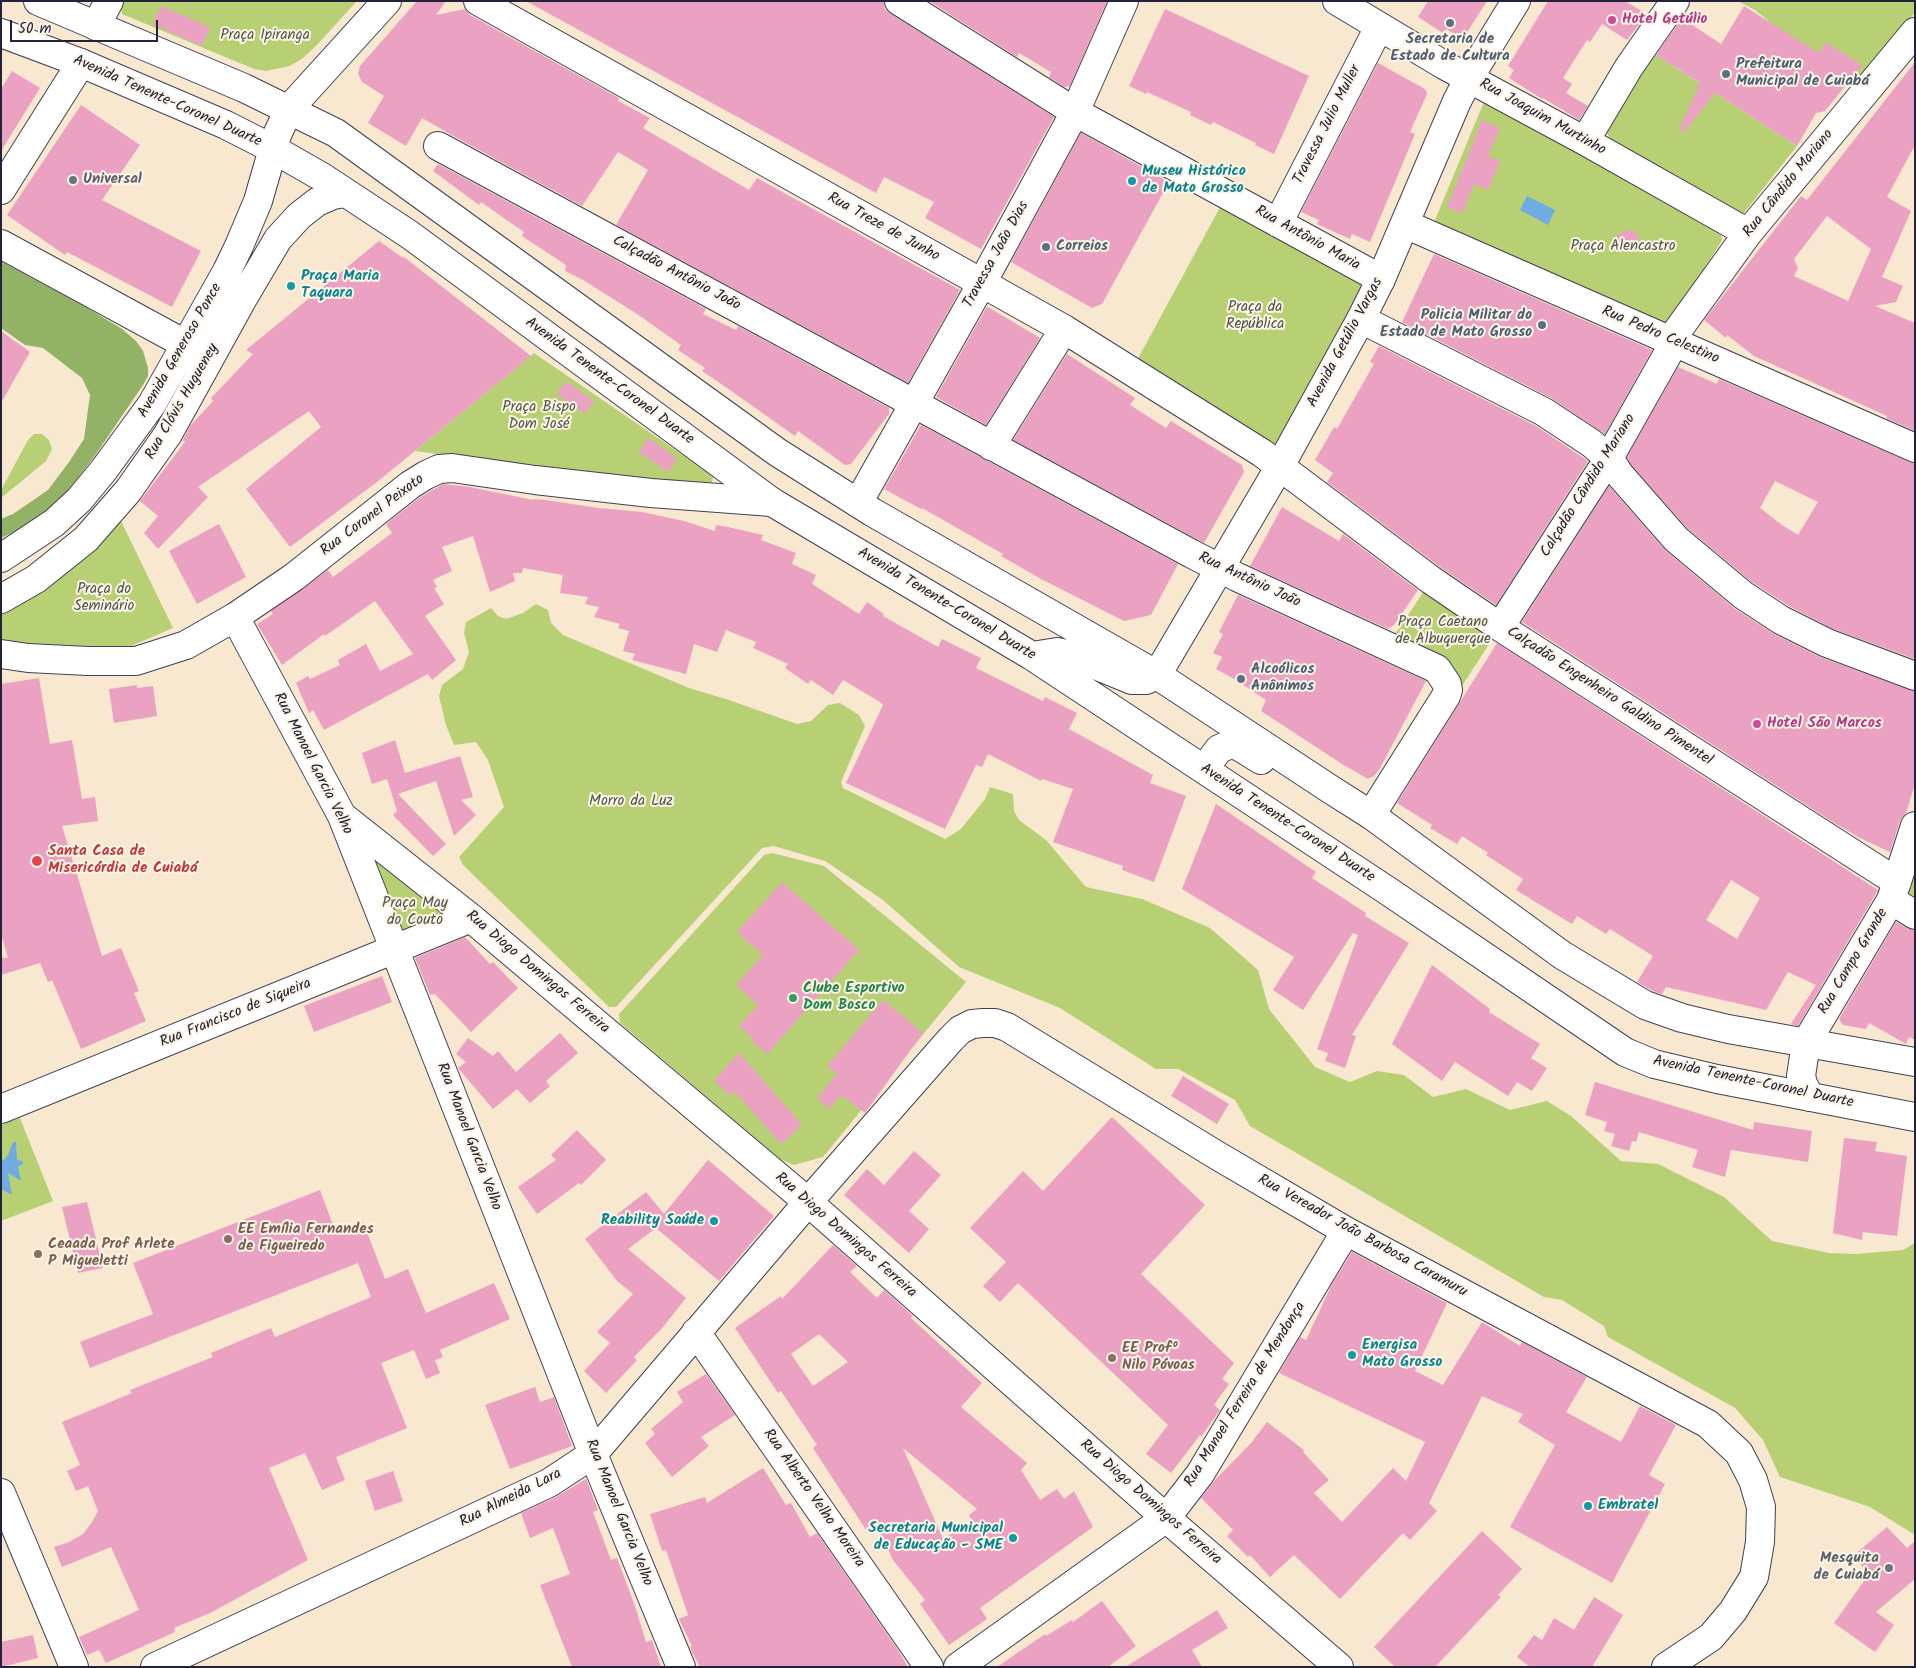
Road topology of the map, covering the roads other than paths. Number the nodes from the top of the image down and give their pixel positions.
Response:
1 (38, 1) edge
2 (109, 1) edge
3 (387, 1) edge
4 (478, 1) edge
5 (899, 1) edge
6 (1124, 1) edge
7 (1337, 1) edge
8 (1516, 1) edge
9 (1675, 1) edge
10 (96, 26) junction
11 (1379, 27) junction
12 (1915, 32) edge
13 (1, 33) edge
14 (81, 63) junction
15 (1469, 78) junction
16 (289, 109) junction
17 (1075, 112) junction
18 (1585, 141) junction
19 (438, 146) dead end
20 (273, 149) junction
21 (1, 190) edge
22 (345, 193) junction
23 (1278, 223) junction
24 (1405, 224) junction
25 (1748, 233) junction
26 (1, 244) edge
27 (1381, 279) junction
28 (982, 283) junction
29 (1361, 319) junction
30 (1064, 329) junction
31 (1671, 342) junction
32 (185, 344) junction
33 (914, 403) junction
34 (991, 446) junction
35 (1915, 448) edge
36 (1609, 458) junction
37 (1280, 466) junction
38 (772, 502) junction
39 (858, 503) junction
40 (1, 558) edge
41 (1220, 569) junction
42 (1, 599) edge
43 (236, 617) junction
44 (1500, 627) junction
45 (1, 654) edge
46 (1032, 656) junction
47 (1157, 675) junction
48 (1915, 676) edge
49 (1204, 770) junction
50 (1330, 789) junction
51 (1371, 814) junction
52 (342, 816) junction
53 (1915, 826) edge
54 (1901, 881) edge
55 (1915, 915) edge
56 (471, 918) junction
57 (395, 949) junction
58 (1806, 1043) junction
59 (1915, 1062) edge
60 (1810, 1096) junction
61 (1, 1110) edge
62 (1915, 1116) edge
63 (808, 1202) junction
64 (1346, 1231) junction
65 (696, 1332) junction
66 (593, 1454) junction
67 (1, 1492) edge
68 (1166, 1518) junction
69 (74, 1667) edge
70 (155, 1667) edge
71 (681, 1667) edge
72 (929, 1667) edge
73 (958, 1667) edge
74 (1339, 1667) edge
75 (1666, 1667) edge

1 - 10 street
2 - 10 street
3 - 16 street
4 - 28 street, Rua Treze de Junho
5 - 17 street, Rua Antônio Maria
6 - 17 street, Travessa João Dias
7 - 11 street, Rua Joaquim Murtinho
8 - 15 street, Avenida Getúlio Vargas
9 - 18 street
10 - 16 street
11 - 15 street, Rua Joaquim Murtinho
11 - 23 street, Travessa Julio Muller
12 - 25 street, Rua Cândido Mariano
13 - 14 street, Avenida Tenente-Coronel Duarte
14 - 20 street, Avenida Tenente-Coronel Duarte
14 - 21 street
15 - 18 street, Rua Joaquim Murtinho
15 - 24 street, Avenida Getúlio Vargas
16 - 20 street, Avenida Generoso Ponce
16 - 39 street
17 - 23 street, Rua Antônio Maria
17 - 28 street, Travessa João Dias
18 - 25 street, Rua Joaquim Murtinho
19 - 33 street, Calçadão Antônio João
20 - 22 street, Avenida Tenente-Coronel Duarte
20 - 32 street, Avenida Generoso Ponce
22 - 38 street, Avenida Tenente-Coronel Duarte
22 - 42 street, Rua Clóvis Hugueney
23 - 27 street, Rua Antônio Maria
24 - 27 street, Avenida Getúlio Vargas
24 - 31 street, Rua Pedro Celestino
25 - 31 street, Rua Cândido Mariano
26 - 32 street
27 - 29 street, Avenida Getúlio Vargas
28 - 30 street, Rua Treze de Junho
28 - 33 street, Travessa João Dias
29 - 36 street
29 - 37 street, Avenida Getúlio Vargas
30 - 34 street
30 - 37 street, Rua Treze de Junho
31 - 35 street, Rua Pedro Celestino
31 - 36 street, Calçadão Cândido Mariano
32 - 40 street, Avenida Generoso Ponce
33 - 34 street, Rua Antônio João
33 - 39 street, Travessa João Dias
34 - 41 street, Rua Antônio João
36 - 44 street, Calçadão Cândido Mariano
36 - 48 street
37 - 41 street, Avenida Getúlio Vargas
37 - 44 street, Calçadão Engenheiro Galdino Pimentel
38 - 43 street, Rua Coronel Peixoto
38 - 46 street, Avenida Tenente-Coronel Duarte
39 - 47 street
41 - 47 street, Avenida Getúlio Vargas
41 - 51 street, Rua Antônio João
43 - 45 street, Rua Coronel Peixoto
43 - 52 street, Rua Manoel Garcia Velho
44 - 54 street, Calçadão Engenheiro Galdino Pimentel
46 - 47 street
46 - 49 street, Avenida Tenente-Coronel Duarte
47 - 50 street
49 - 50 street
49 - 60 street, Avenida Tenente-Coronel Duarte
50 - 51 street
51 - 58 street
52 - 56 street, Rua Diogo Domingos Ferreira
52 - 57 street, Rua Manoel Garcia Velho
53 - 54 street, Rua Campo Grande
54 - 55 street, Calçadão Engenheiro Galdino Pimentel
54 - 58 street, Rua Campo Grande
56 - 57 street, Rua Francisco de Siqueira
56 - 63 street, Rua Diogo Domingos Ferreira
57 - 61 street, Rua Francisco de Siqueira
57 - 66 street, Rua Manoel Garcia Velho
58 - 59 street
58 - 60 street, Rua Campo Grande
60 - 62 street, Avenida Tenente-Coronel Duarte
63 - 64 street, Rua Vereador João Barbosa Caramuru
63 - 65 street, Rua Almeida Lara
63 - 68 street, Rua Diogo Domingos Ferreira
64 - 68 street, Rua Manoel Ferreira de Mendonça
64 - 75 street, Rua Vereador João Barbosa Caramuru
65 - 66 street, Rua Almeida Lara
65 - 72 street, Rua Alberto Velho Moreira
66 - 70 street, Rua Almeida Lara
66 - 71 street, Rua Manoel Garcia Velho
67 - 69 street
68 - 73 street, Rua Manoel Ferreira de Mendonça
68 - 74 street, Rua Diogo Domingos Ferreira

